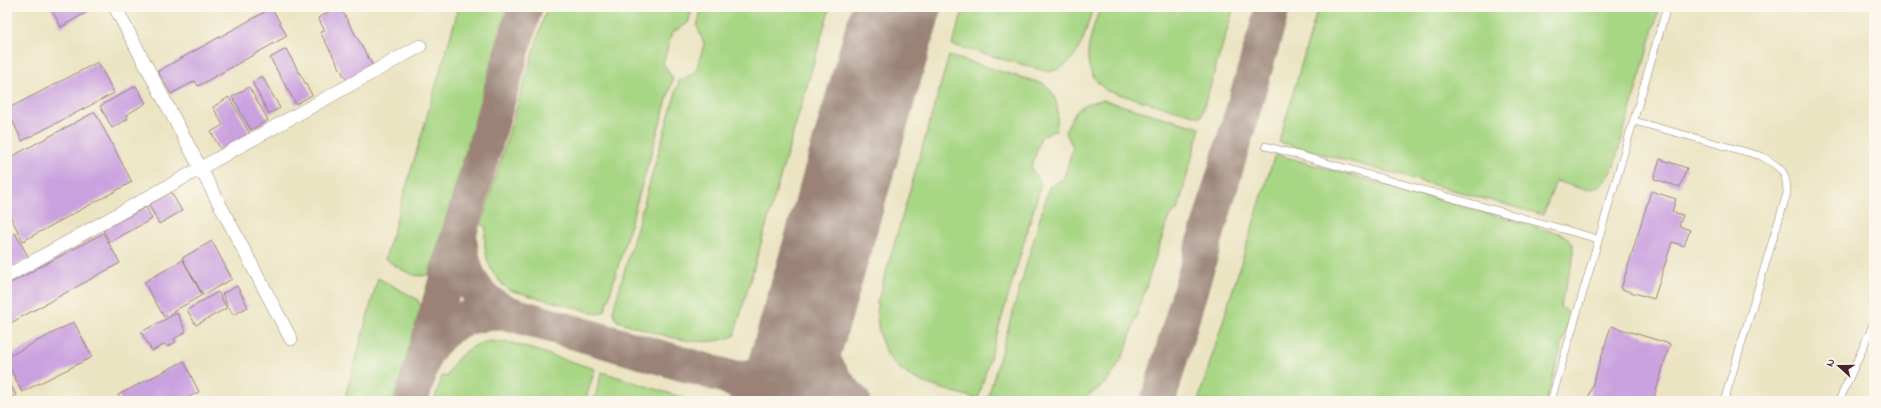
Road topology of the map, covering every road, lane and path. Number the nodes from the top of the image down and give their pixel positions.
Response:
1 (115, 7) edge
2 (1667, 7) edge
3 (420, 46) dead end
4 (1634, 121) junction
5 (1266, 146) dead end
6 (201, 169) junction
7 (1598, 238) junction
8 (7, 276) edge
9 (1874, 323) edge
10 (291, 339) dead end
11 (1551, 401) edge
12 (1724, 401) edge
13 (1839, 401) edge

1 - 6 street
2 - 4 lane
3 - 6 street
4 - 7 lane
4 - 12 lane
5 - 7 lane
6 - 8 street
6 - 10 street
7 - 11 lane
9 - 13 lane

